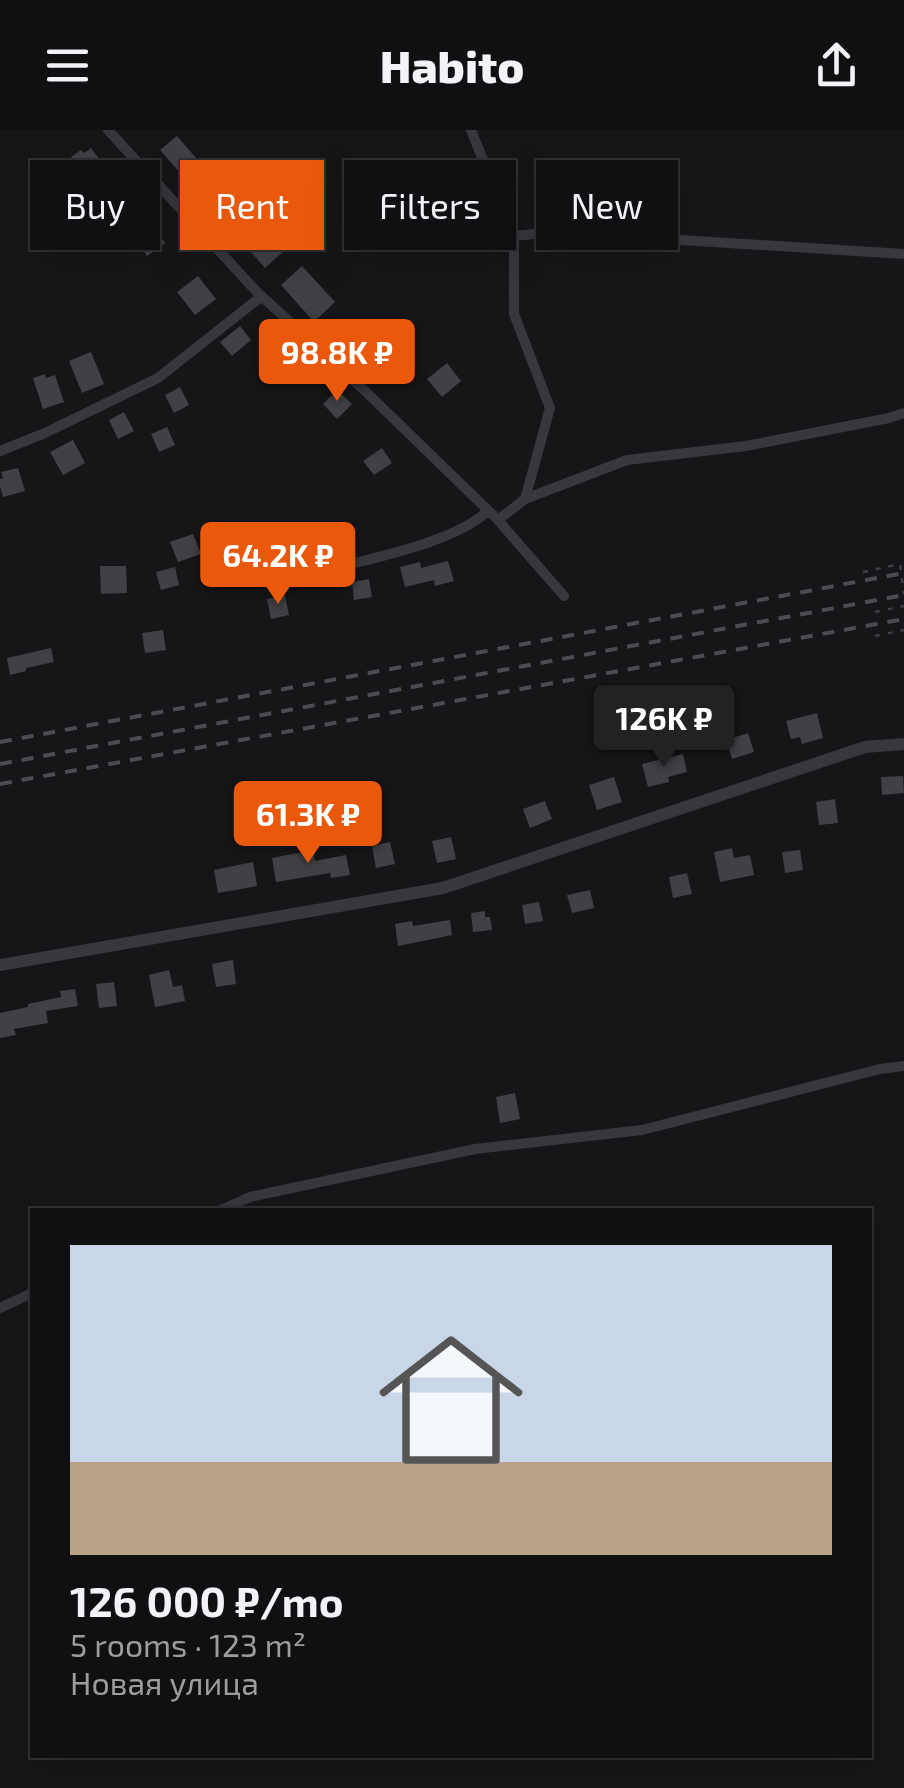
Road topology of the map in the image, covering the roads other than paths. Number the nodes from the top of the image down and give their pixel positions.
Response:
1 (108, 130) edge
2 (470, 130) edge
3 (482, 160) edge
4 (516, 236) edge
5 (513, 250) edge
6 (904, 254) edge
7 (262, 296) junction
8 (904, 413) edge
9 (0, 451) edge
10 (525, 499) junction
11 (488, 511) junction
12 (498, 520) junction
13 (309, 574) dead end
14 (564, 596) dead end
15 (904, 744) edge
16 (0, 965) edge
17 (904, 1066) edge
18 (225, 1208) edge
19 (30, 1295) edge
20 (0, 1308) edge

1 - 7 street
2 - 3 street
4 - 6 street
5 - 10 street
7 - 9 street
7 - 11 street
8 - 10 street
10 - 12 street
11 - 12 street
11 - 13 street
12 - 14 street
15 - 16 street
17 - 18 street
19 - 20 street

